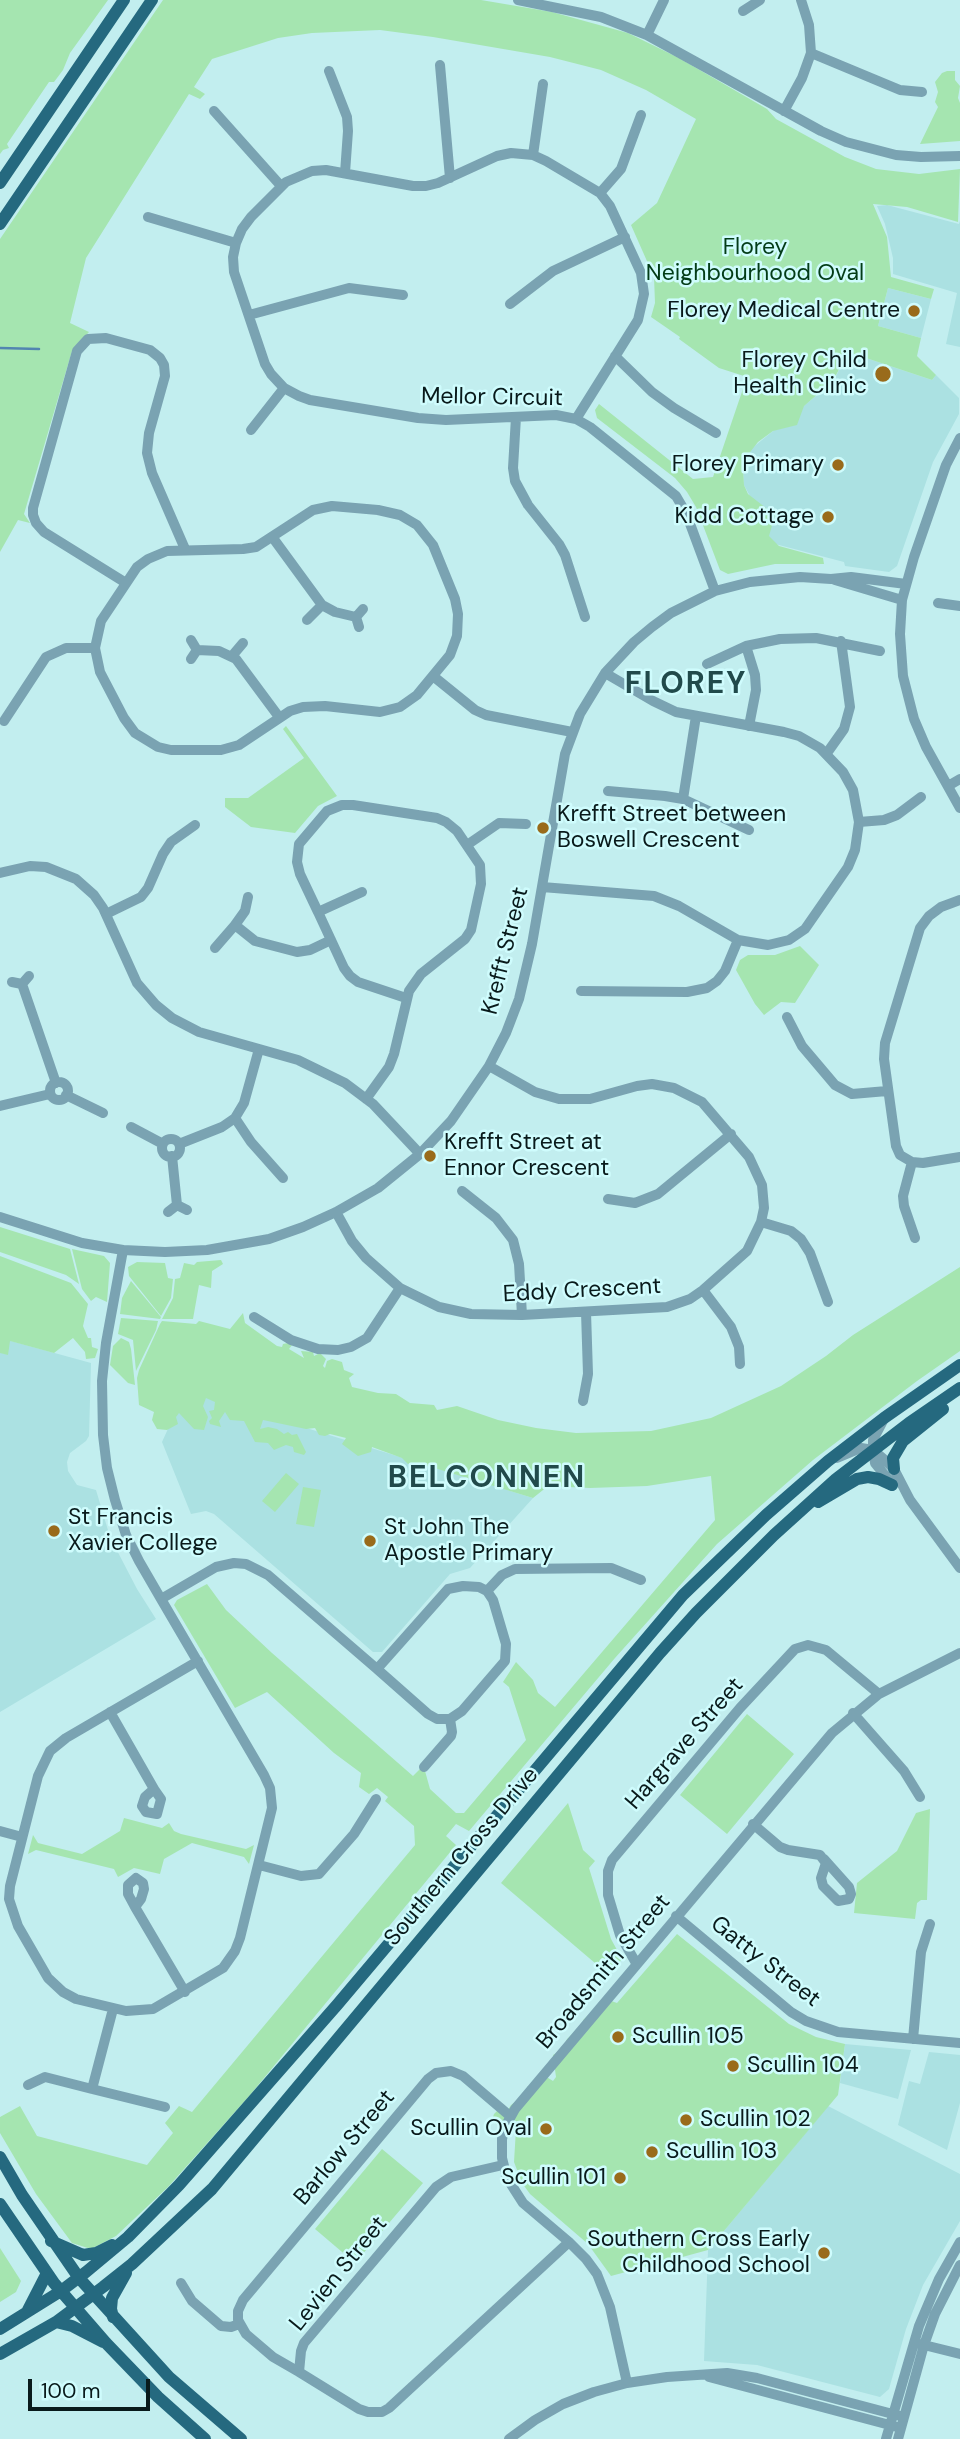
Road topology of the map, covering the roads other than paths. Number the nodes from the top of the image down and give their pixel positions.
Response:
1 (124, 0) edge
2 (152, 0) edge
3 (517, 0) edge
4 (664, 0) edge
5 (760, 0) edge
6 (801, 0) edge
7 (743, 11) dead end
8 (647, 35) junction
9 (811, 53) junction
10 (440, 65) dead end
11 (329, 71) dead end
12 (543, 84) dead end
13 (922, 92) dead end
14 (214, 111) dead end
15 (784, 111) junction
16 (641, 115) dead end
17 (533, 155) junction
18 (959, 156) edge
19 (345, 173) junction
20 (450, 178) junction
21 (0, 183) edge
22 (281, 186) junction
23 (600, 192) junction
24 (148, 217) dead end
25 (0, 224) edge
26 (625, 237) junction
27 (236, 243) junction
28 (403, 295) dead end
29 (510, 304) dead end
30 (249, 316) junction
31 (615, 356) junction
32 (284, 388) junction
33 (516, 416) junction
34 (576, 419) junction
35 (251, 430) dead end
36 (716, 433) dead end
37 (960, 438) edge
38 (273, 538) junction
39 (186, 550) junction
40 (831, 579) junction
41 (126, 583) junction
42 (906, 584) junction
43 (715, 591) junction
44 (902, 600) junction
45 (938, 603) dead end
46 (322, 605) junction
47 (960, 607) edge
48 (585, 617) dead end
49 (359, 618) dead end
50 (307, 620) dead end
51 (841, 641) junction
52 (243, 643) dead end
53 (746, 646) junction
54 (95, 648) junction
55 (193, 650) dead end
56 (880, 650) dead end
57 (232, 656) junction
58 (707, 664) dead end
59 (605, 673) junction
60 (433, 676) junction
61 (696, 716) junction
62 (279, 717) junction
63 (4, 721) dead end
64 (749, 726) junction
65 (572, 732) junction
66 (827, 753) junction
67 (960, 779) edge
68 (948, 786) junction
69 (608, 791) dead end
70 (921, 797) dead end
71 (683, 799) junction
72 (960, 808) edge
73 (859, 822) junction
74 (526, 824) dead end
75 (195, 825) dead end
76 (749, 830) dead end
77 (467, 845) junction
78 (0, 873) edge
79 (542, 887) junction
80 (362, 892) dead end
81 (248, 897) dead end
82 (960, 900) edge
83 (318, 912) junction
84 (106, 914) junction
85 (235, 925) junction
86 (331, 940) junction
87 (738, 940) junction
88 (215, 948) dead end
89 (21, 981) dead end
90 (581, 991) dead end
91 (406, 998) junction
92 (787, 1017) dead end
93 (258, 1049) junction
94 (489, 1066) junction
95 (56, 1083) junction
96 (887, 1091) junction
97 (50, 1094) junction
98 (66, 1095) junction
99 (366, 1098) junction
100 (0, 1106) edge
101 (103, 1113) dead end
102 (235, 1118) junction
103 (131, 1127) dead end
104 (731, 1133) junction
105 (163, 1144) junction
106 (179, 1144) junction
107 (420, 1154) junction
108 (172, 1156) junction
109 (960, 1157) edge
110 (912, 1162) junction
111 (283, 1178) dead end
112 (462, 1191) dead end
113 (608, 1199) dead end
114 (178, 1209) dead end
115 (336, 1212) junction
116 (0, 1217) edge
117 (761, 1222) junction
118 (915, 1238) dead end
119 (123, 1250) junction
120 (400, 1288) junction
121 (703, 1290) junction
122 (828, 1303) dead end
123 (586, 1312) junction
124 (522, 1315) junction
125 (254, 1317) dead end
126 (740, 1364) dead end
127 (960, 1365) edge
128 (957, 1390) edge
129 (583, 1401) dead end
130 (884, 1418) junction
131 (873, 1450) junction
132 (828, 1461) junction
133 (894, 1469) junction
134 (892, 1485) junction
135 (910, 1500) junction
136 (802, 1510) junction
137 (960, 1568) edge
138 (641, 1580) dead end
139 (487, 1591) junction
140 (162, 1599) junction
141 (960, 1653) edge
142 (198, 1661) junction
143 (377, 1670) junction
144 (879, 1694) junction
145 (110, 1712) junction
146 (853, 1713) junction
147 (450, 1719) junction
148 (424, 1767) dead end
149 (155, 1789) dead end
150 (920, 1797) dead end
151 (376, 1799) dead end
152 (753, 1824) junction
153 (0, 1831) edge
154 (22, 1837) junction
155 (824, 1859) dead end
156 (259, 1865) junction
157 (135, 1907) dead end
158 (676, 1916) junction
159 (930, 1924) dead end
160 (636, 1963) junction
161 (185, 1992) junction
162 (113, 2009) junction
163 (913, 2039) junction
164 (960, 2043) edge
165 (28, 2085) dead end
166 (92, 2089) junction
167 (165, 2107) dead end
168 (510, 2116) junction
169 (0, 2157) edge
170 (503, 2165) junction
171 (0, 2204) edge
172 (156, 2210) junction
173 (51, 2241) junction
174 (569, 2242) junction
175 (960, 2242) edge
176 (132, 2264) junction
177 (960, 2264) edge
178 (47, 2273) junction
179 (79, 2278) junction
180 (181, 2283) dead end
181 (61, 2291) junction
182 (93, 2295) junction
183 (76, 2308) junction
184 (26, 2313) junction
185 (114, 2318) junction
186 (56, 2322) junction
187 (239, 2324) junction
188 (0, 2329) edge
189 (913, 2342) junction
190 (106, 2343) junction
191 (924, 2345) junction
192 (0, 2354) edge
193 (960, 2354) edge
194 (299, 2372) junction
195 (627, 2383) junction
196 (816, 2399) junction
197 (893, 2414) junction
198 (903, 2422) junction
199 (890, 2425) junction
200 (205, 2439) edge
201 (242, 2439) edge
202 (509, 2439) edge
203 (886, 2439) edge
204 (898, 2439) edge

1 - 21 main road
2 - 25 main road
3 - 8 street
4 - 8 street
5 - 7 street
6 - 9 street
8 - 15 street
9 - 13 street
9 - 15 street
10 - 20 street
11 - 19 street
12 - 17 street
14 - 22 street
15 - 18 street
16 - 23 street
17 - 20 street, Mellor Circuit
17 - 23 street, Mellor Circuit
19 - 20 street, Mellor Circuit
19 - 22 street, Mellor Circuit
22 - 27 street, Mellor Circuit
23 - 26 street, Mellor Circuit
24 - 27 street
26 - 29 street
26 - 31 street, Mellor Circuit
27 - 30 street
28 - 30 street
30 - 32 street
31 - 34 street, Mellor Circuit
31 - 36 street
32 - 33 street, Mellor Circuit
32 - 35 street
33 - 34 street, Mellor Circuit
33 - 48 street
34 - 43 street
37 - 42 street
38 - 39 street
38 - 46 street
38 - 60 street
39 - 41 street
39 - 41 street
40 - 42 street, Krefft Street
40 - 43 street, Krefft Street
40 - 44 street, Krefft Street
41 - 54 street
42 - 44 street
43 - 59 street, Krefft Street
44 - 68 street
45 - 47 street
46 - 49 street
46 - 50 street
51 - 53 street
51 - 56 street
51 - 66 street
52 - 57 street
53 - 58 street
53 - 64 street
54 - 62 street
54 - 63 street
55 - 57 street
57 - 62 street
59 - 61 street
59 - 65 street, Krefft Street
60 - 62 street
60 - 65 street
61 - 64 street
61 - 71 street
64 - 66 street
65 - 79 street, Krefft Street
66 - 73 street
67 - 68 street
68 - 72 street
69 - 71 street
70 - 73 street
71 - 76 street
73 - 87 street
74 - 77 street
75 - 84 street
77 - 83 street
77 - 91 street
78 - 84 street
79 - 87 street
79 - 94 street, Krefft Street
80 - 83 street
81 - 85 street
82 - 96 street
83 - 86 street
84 - 93 street
85 - 86 street
85 - 88 street
86 - 91 street
87 - 90 street
89 - 95 street
91 - 99 street
92 - 96 street
93 - 99 street
93 - 102 street
94 - 104 street, Eddy Crescent
94 - 107 street, Krefft Street
95 - 97 street
95 - 98 street
96 - 110 street
97 - 98 street
97 - 100 street
98 - 101 street
99 - 107 street
102 - 106 street
102 - 111 street
103 - 105 street
104 - 113 street
104 - 117 street, Eddy Crescent
105 - 106 street
105 - 108 street
106 - 108 street
107 - 115 street, Krefft Street
108 - 114 street
109 - 110 street
110 - 118 street
112 - 124 street
115 - 119 street, Krefft Street
115 - 120 street, Eddy Crescent
116 - 119 street, Krefft Street
117 - 121 street, Eddy Crescent
117 - 122 street
119 - 140 street
120 - 124 street, Eddy Crescent
120 - 125 street
121 - 123 street, Eddy Crescent
121 - 126 street
123 - 124 street, Eddy Crescent
123 - 129 street
127 - 130 main road, Southern Cross Drive
128 - 131 main road, Southern Cross Drive
128 - 133 main road
130 - 131 street
130 - 132 main road, Southern Cross Drive
131 - 132 street
131 - 133 street
131 - 134 street
131 - 136 main road, Southern Cross Drive
132 - 172 main road, Southern Cross Drive
133 - 135 street
134 - 135 street
134 - 136 main road
135 - 137 street
136 - 176 main road, Southern Cross Drive
138 - 139 street
139 - 143 street
139 - 147 street
140 - 142 street
140 - 143 street
141 - 144 street, Broadsmith Street
142 - 145 street
142 - 156 street
143 - 147 street
144 - 146 street, Broadsmith Street
144 - 160 street, Hargrave Street
145 - 149 street
145 - 154 street
146 - 150 street
146 - 152 street, Broadsmith Street
147 - 148 street
151 - 156 street
152 - 155 street
152 - 158 street, Broadsmith Street
153 - 154 street
154 - 162 street
156 - 161 street
157 - 161 street
158 - 160 street, Broadsmith Street
158 - 163 street, Gatty Street
159 - 163 street
160 - 168 street, Broadsmith Street
161 - 162 street
162 - 166 street
163 - 164 street, Gatty Street
165 - 166 street
166 - 167 street
168 - 170 street, Broadsmith Street
168 - 187 street, Barlow Street
169 - 173 main road
170 - 174 street, Broadsmith Street
170 - 194 street, Levien Street
171 - 178 main road
172 - 173 main road
172 - 179 main road, Southern Cross Drive
173 - 179 main road
174 - 194 street
174 - 195 street, Broadsmith Street
175 - 189 street
176 - 182 main road, Southern Cross Drive
176 - 185 main road
177 - 191 street
178 - 181 main road
178 - 184 main road
179 - 181 main road, Southern Cross Drive
179 - 182 main road
180 - 187 street
181 - 183 main road
181 - 184 main road, Southern Cross Drive
182 - 183 main road, Southern Cross Drive
182 - 185 main road
183 - 186 main road, Southern Cross Drive
183 - 190 main road
184 - 188 main road, Southern Cross Drive
185 - 201 main road
186 - 190 main road
186 - 192 main road, Southern Cross Drive
187 - 194 street
189 - 191 street
189 - 197 street
190 - 200 main road
191 - 193 street
191 - 198 street
195 - 196 street
195 - 202 street
196 - 197 street
196 - 199 street
197 - 198 street
197 - 199 street
198 - 199 street
198 - 204 street
199 - 203 street

